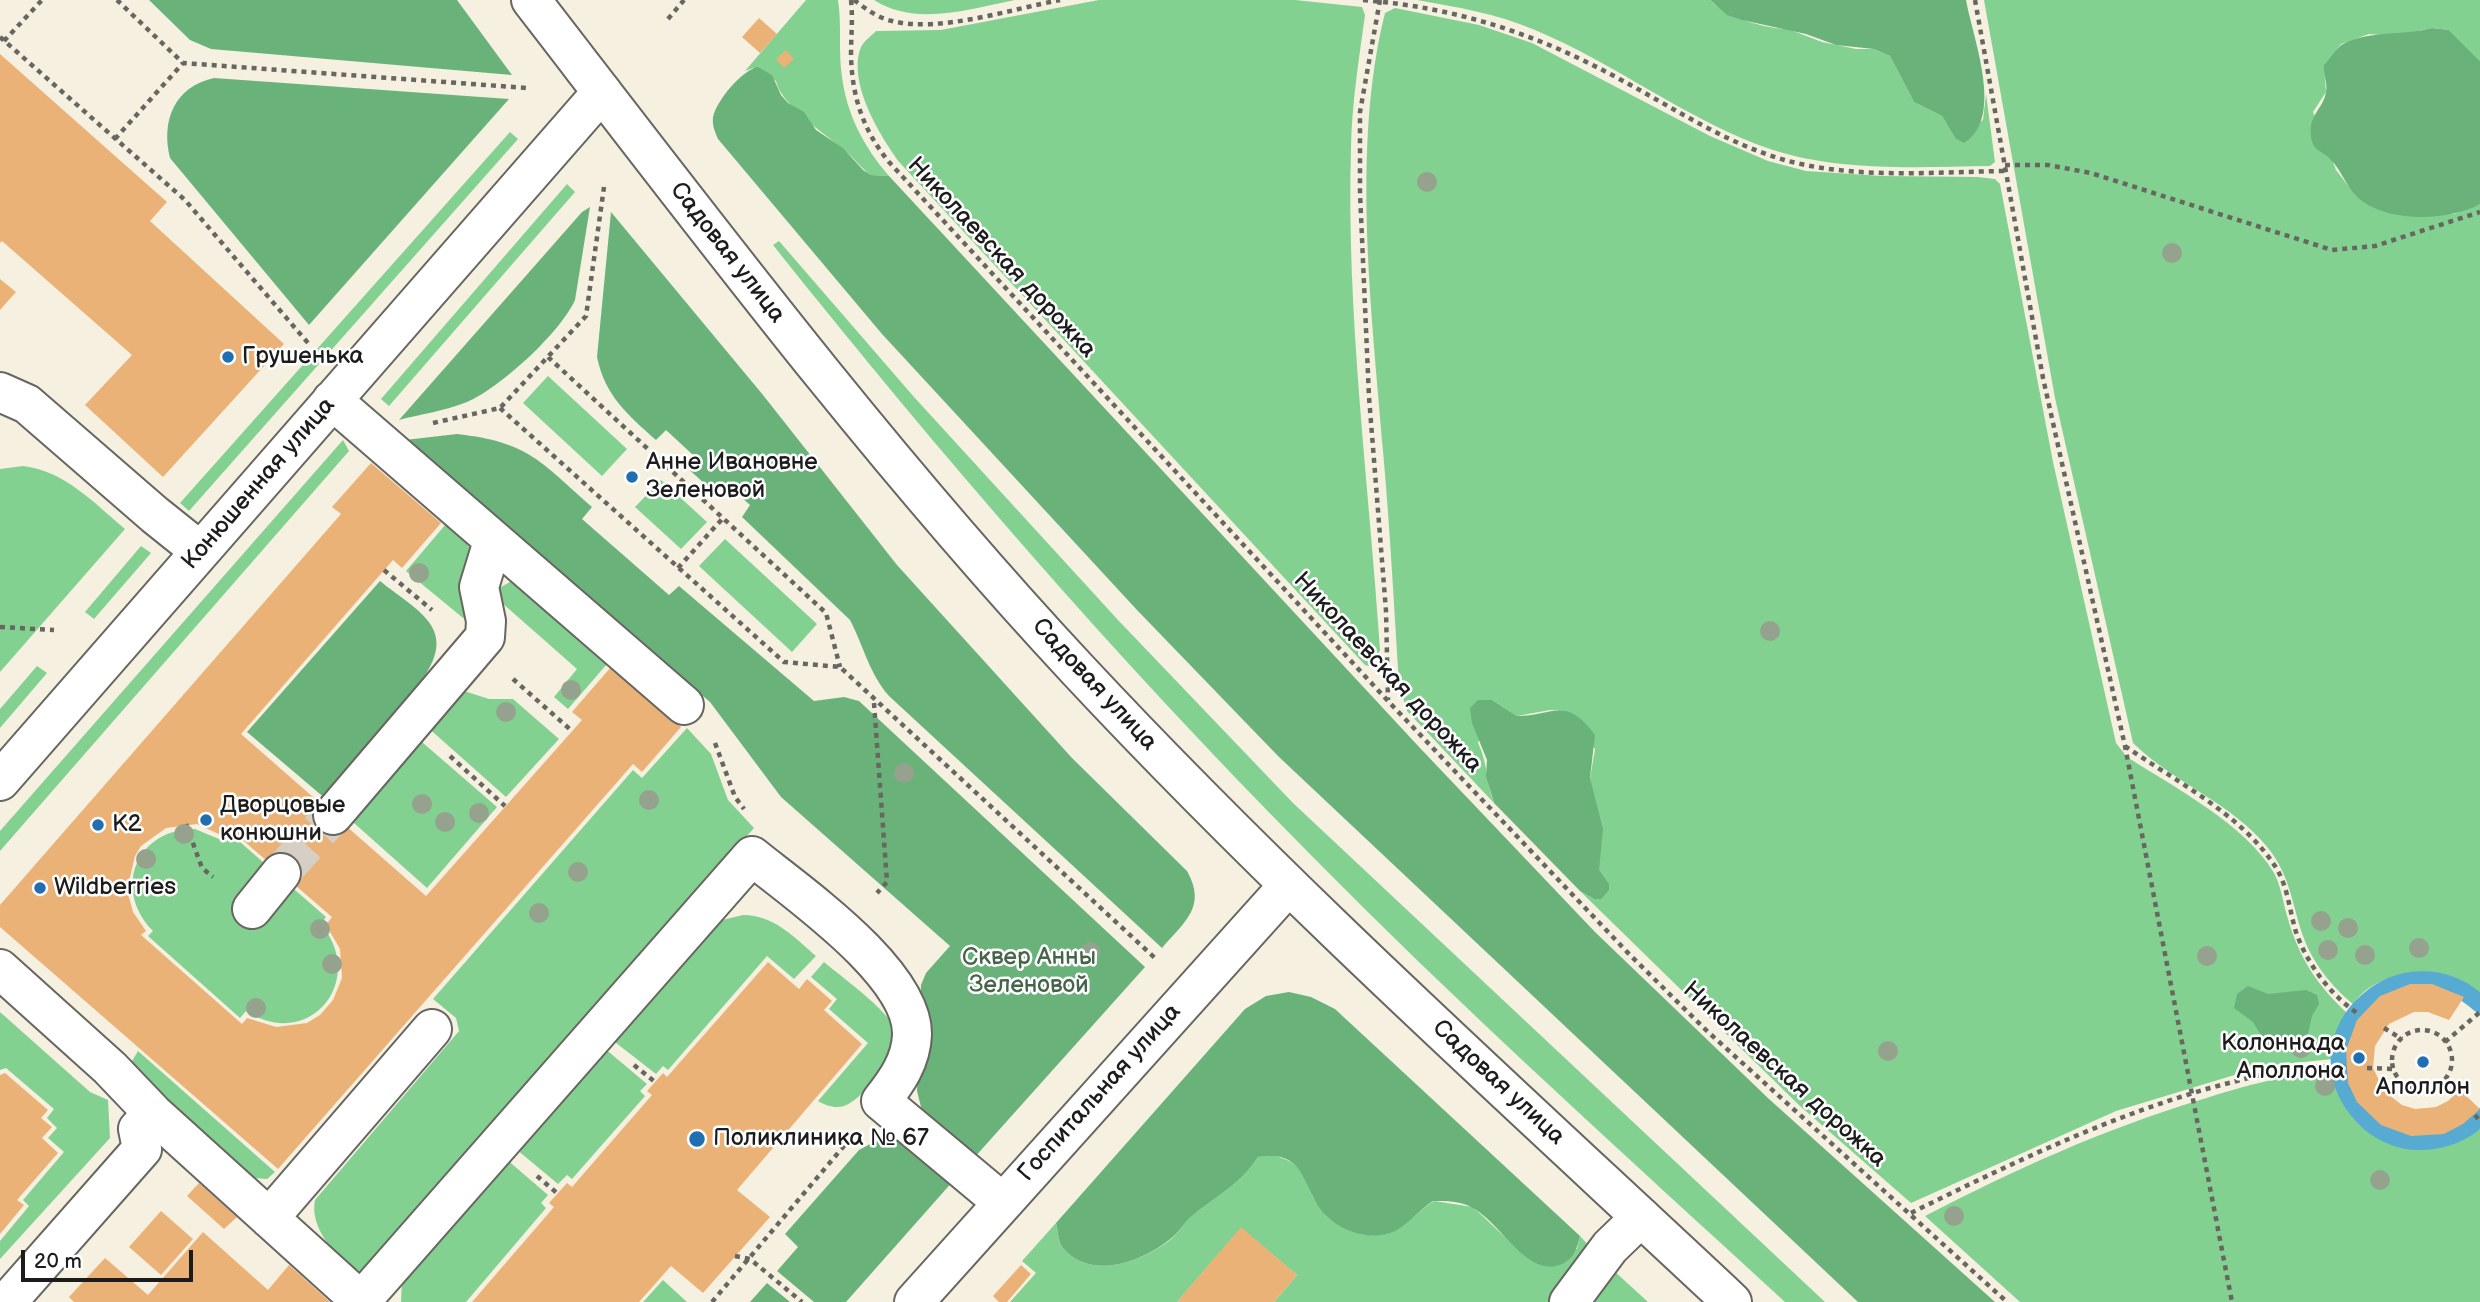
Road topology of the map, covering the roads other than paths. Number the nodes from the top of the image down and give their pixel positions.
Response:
1 (531, 0) edge
2 (602, 92) junction
3 (0, 392) edge
4 (332, 400) junction
5 (493, 541) junction
6 (201, 551) junction
7 (684, 705) road end
8 (0, 780) edge
9 (333, 815) tunnel mouth
10 (281, 873) tunnel mouth
11 (1288, 886) junction
12 (252, 909) road end
13 (0, 969) edge
14 (432, 1029) dead end
15 (153, 1114) junction
16 (1002, 1202) junction
17 (1641, 1217) junction
18 (269, 1218) junction
19 (6, 1302) edge
20 (362, 1302) edge
21 (914, 1302) edge
22 (1569, 1302) edge
23 (1732, 1302) edge

1 - 2 main road, Садовая улица
2 - 4 main road, Конюшенная улица
2 - 11 main road, Садовая улица
3 - 6 main road
4 - 5 main road
4 - 6 main road, Конюшенная улица
5 - 7 main road
5 - 9 main road
6 - 8 main road, Конюшенная улица
10 - 12 main road
11 - 16 main road, Госпитальная улица
11 - 17 main road, Садовая улица
13 - 15 main road
14 - 18 main road
15 - 18 main road
15 - 19 main road
16 - 20 main road
16 - 21 main road, Госпитальная улица
17 - 22 main road
17 - 23 main road, Садовая улица
18 - 20 main road

